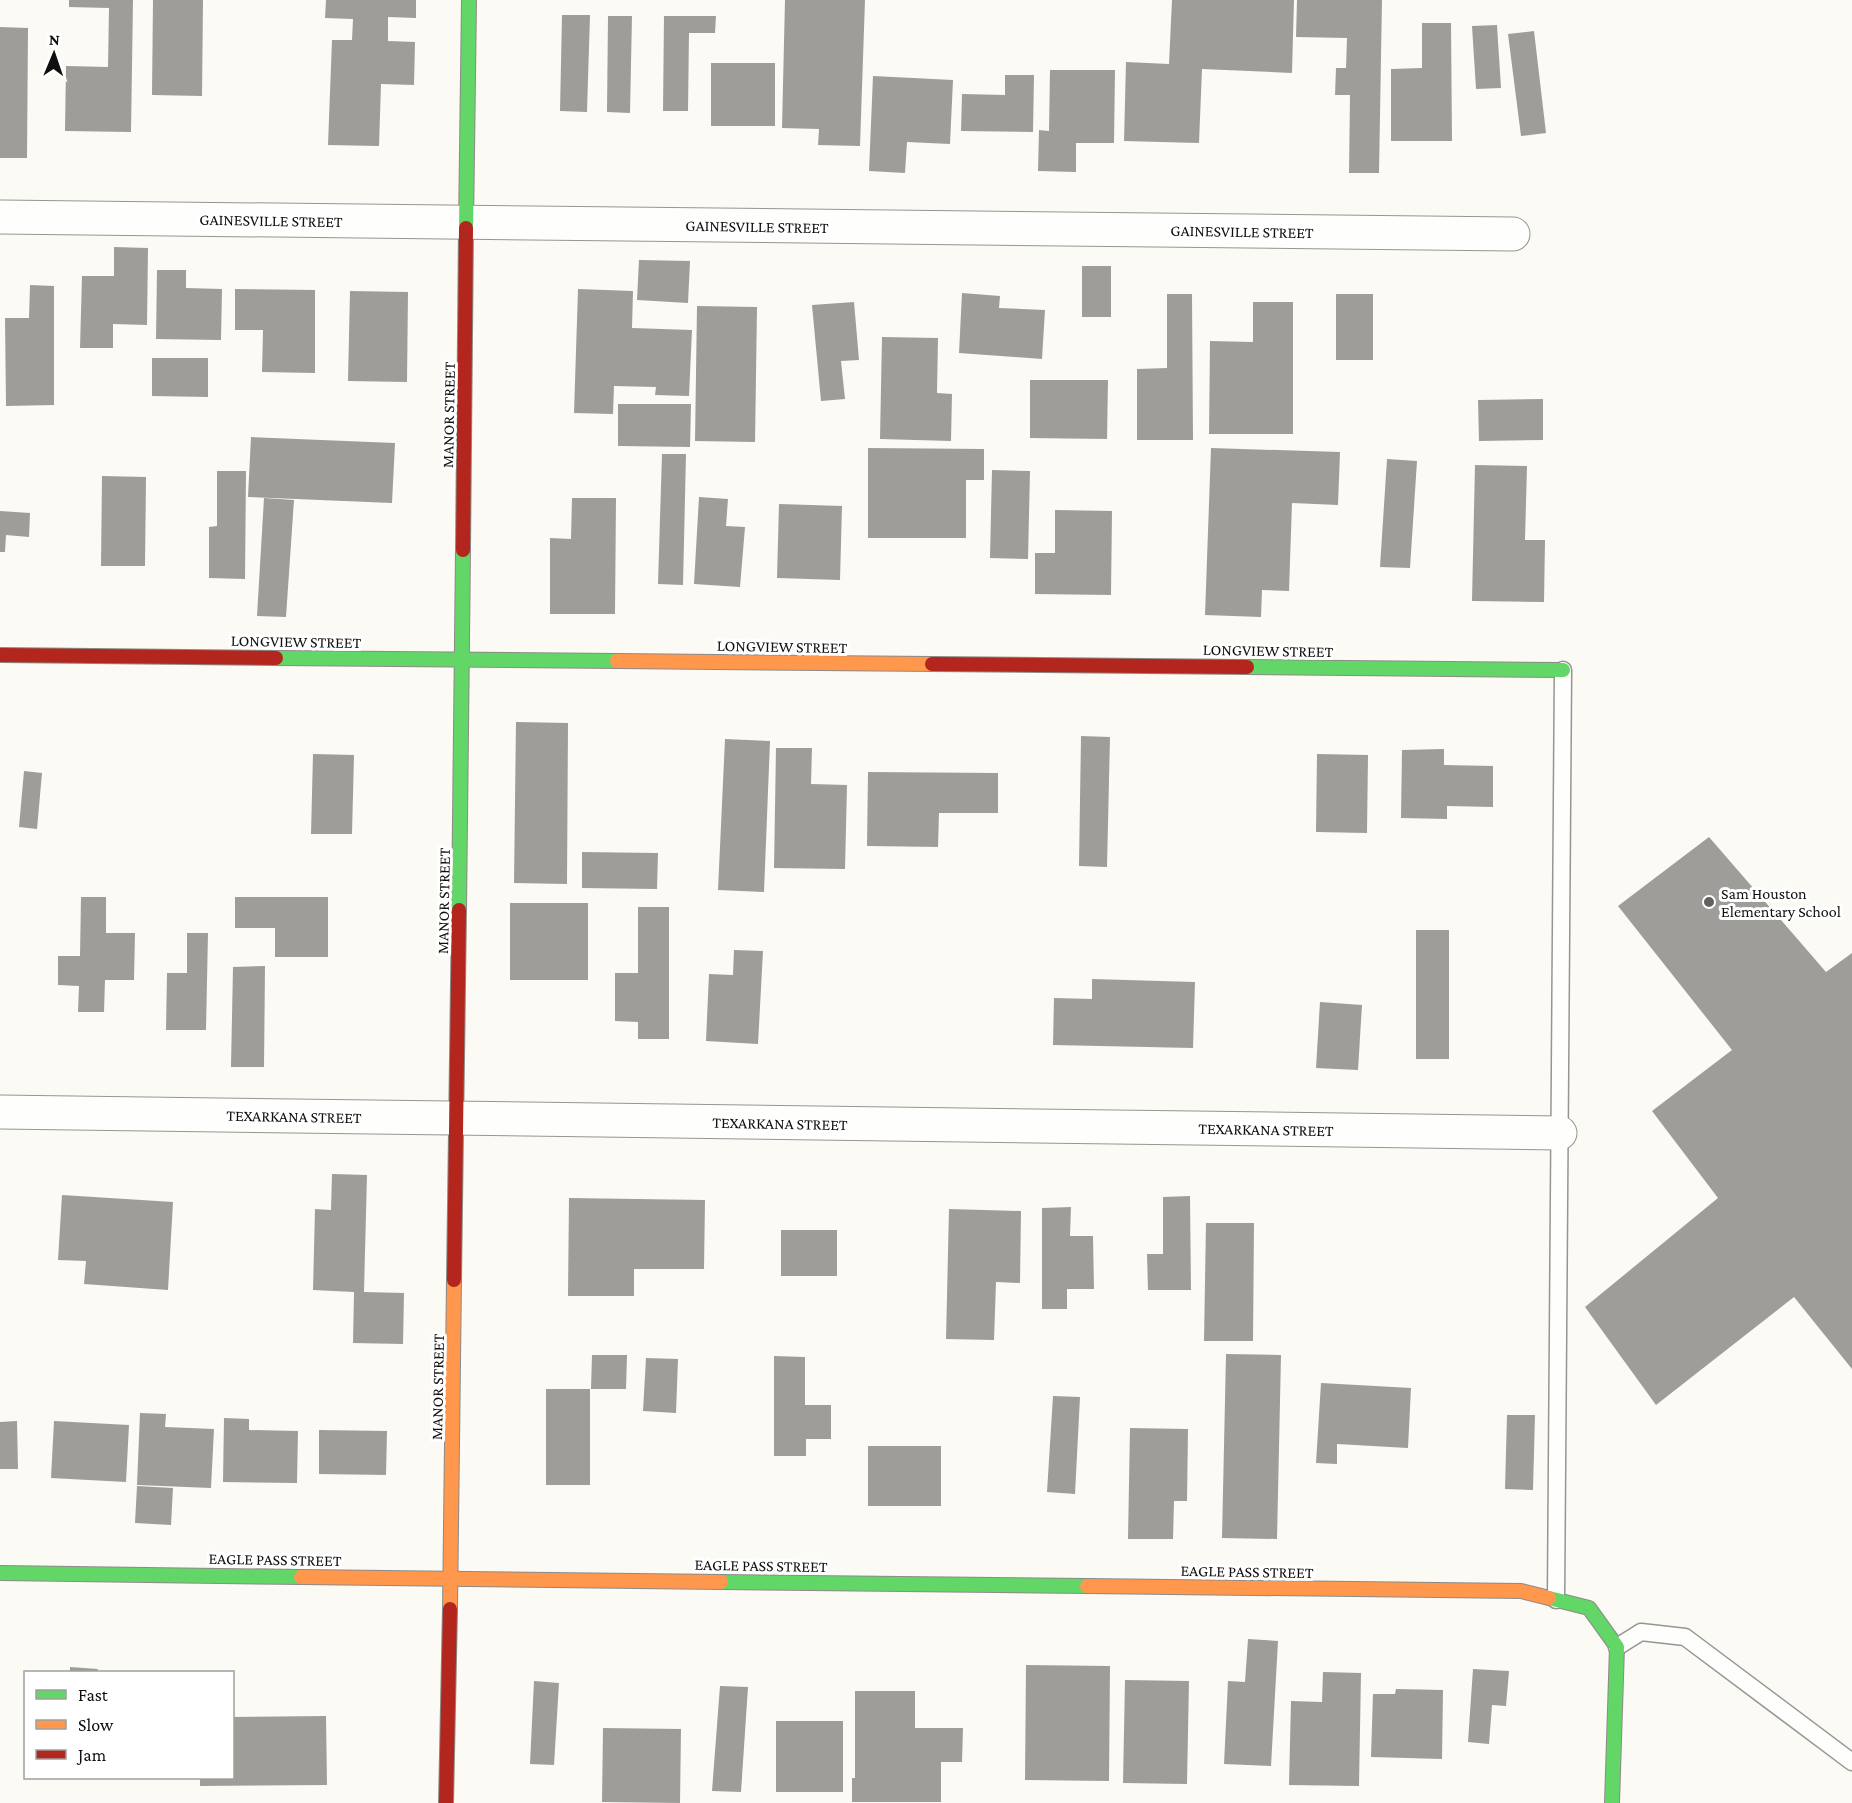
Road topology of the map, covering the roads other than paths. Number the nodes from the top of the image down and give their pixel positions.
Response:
1 (470, 0) edge
2 (0, 217) edge
3 (467, 222) junction
4 (1513, 234) dead end
5 (0, 655) edge
6 (462, 659) junction
7 (1563, 670) joint
8 (0, 1112) edge
9 (457, 1118) junction
10 (1560, 1133) junction
11 (0, 1573) edge
12 (451, 1578) junction
13 (1556, 1600) junction
14 (1617, 1647) junction
15 (1852, 1762) edge
16 (446, 1803) edge
17 (1612, 1803) edge

1 - 3 street, MANOR STREET
2 - 3 street, GAINESVILLE STREET
3 - 4 street, GAINESVILLE STREET
3 - 6 street, MANOR STREET
5 - 6 street, LONGVIEW STREET
6 - 7 street, LONGVIEW STREET
6 - 9 street, MANOR STREET
7 - 10 lane
8 - 9 street, TEXARKANA STREET
9 - 10 street, TEXARKANA STREET
9 - 12 street, MANOR STREET
10 - 13 lane
11 - 12 street, EAGLE PASS STREET
12 - 13 street, EAGLE PASS STREET
12 - 16 street, MANOR STREET
13 - 14 street, EAGLE PASS STREET
14 - 15 lane
14 - 17 street

